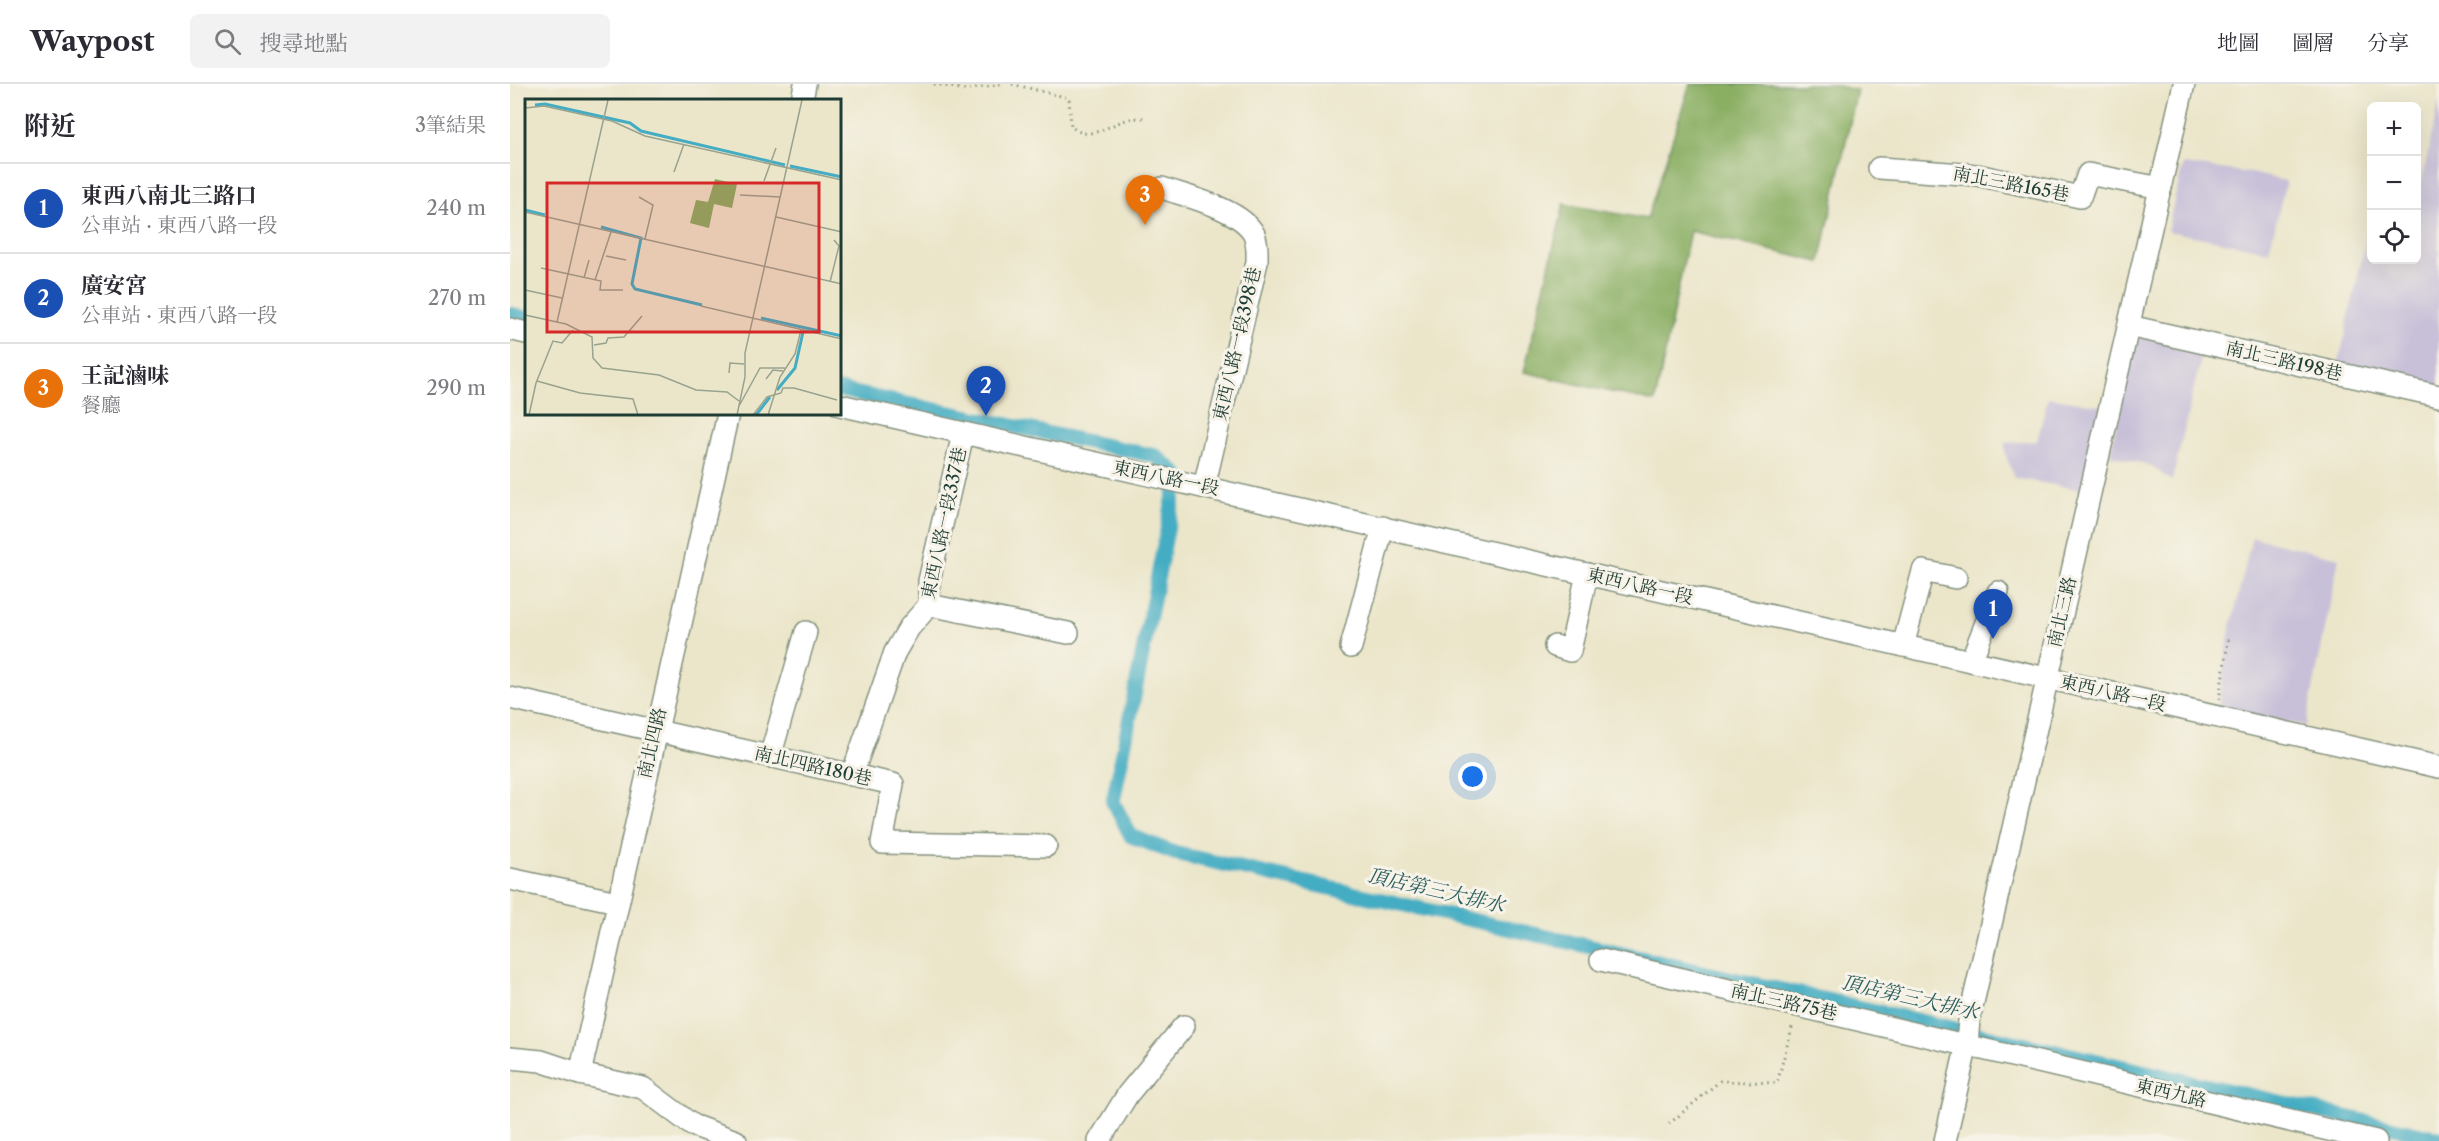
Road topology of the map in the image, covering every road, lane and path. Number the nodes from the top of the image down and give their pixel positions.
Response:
1 (806, 84) edge
2 (934, 84) edge
3 (1001, 84) edge
4 (1012, 84) edge
5 (2184, 84) edge
6 (802, 99) edge
7 (1144, 118) dead end
8 (1879, 168) dead end
9 (1162, 188) dead end
10 (2161, 188) junction
11 (2129, 326) junction
12 (510, 329) edge
13 (525, 333) edge
14 (2439, 396) edge
15 (842, 405) edge
16 (728, 416) edge
17 (963, 434) junction
18 (1204, 487) junction
19 (1383, 527) junction
20 (1587, 574) junction
21 (1956, 578) dead end
22 (1998, 592) dead end
23 (929, 605) junction
24 (806, 632) dead end
25 (1068, 633) dead end
26 (2229, 635) dead end
27 (1555, 646) dead end
28 (1903, 646) junction
29 (1351, 647) dead end
30 (1971, 661) junction
31 (2047, 678) junction
32 (510, 698) edge
33 (2216, 717) junction
34 (655, 732) junction
35 (770, 757) junction
36 (2439, 767) edge
37 (852, 775) junction
38 (1046, 846) dead end
39 (510, 879) edge
40 (617, 902) junction
41 (1601, 960) dead end
42 (1798, 1005) junction
43 (1184, 1026) dead end
44 (1967, 1044) junction
45 (510, 1058) edge
46 (580, 1074) junction
47 (1669, 1124) dead end
48 (689, 1133) edge
49 (2309, 1134) edge
50 (736, 1141) edge
51 (1099, 1141) edge
52 (1945, 1141) edge
53 (2376, 1141) edge

1 - 6 street
2 - 3 path
4 - 7 path
5 - 10 street, 南北三路
8 - 10 street, 南北三路165巷
9 - 18 street, 東西八路一段398巷
10 - 11 street, 南北三路
11 - 14 street, 南北三路198巷
11 - 31 street, 南北三路
12 - 13 street
15 - 17 street, 東西八路一段
16 - 34 street, 南北四路
17 - 18 street, 東西八路一段
17 - 23 street, 東西八路一段337巷
18 - 19 street, 東西八路一段
19 - 20 street, 東西八路一段
19 - 29 street
20 - 27 street
20 - 28 street, 東西八路一段
21 - 28 street
22 - 30 street
23 - 25 street
23 - 37 street, 東西八路一段337巷
24 - 35 street
26 - 33 path
28 - 30 street, 東西八路一段
30 - 31 street, 東西八路一段
31 - 33 street, 東西八路一段
31 - 44 street, 南北三路
32 - 34 street, 南北四路180巷
33 - 36 street, 東西八路一段
34 - 35 street, 南北四路180巷
34 - 40 street, 南北四路
35 - 37 street, 南北四路180巷
37 - 38 street, 南北四路180巷
39 - 40 street
40 - 46 street, 南北四路
41 - 42 street, 南北三路75巷
42 - 44 street, 南北三路75巷
42 - 47 path
43 - 51 street
44 - 49 street, 東西九路
44 - 52 street, 南北三路
45 - 46 street
46 - 48 street
48 - 50 street
49 - 53 street, 東西九路

